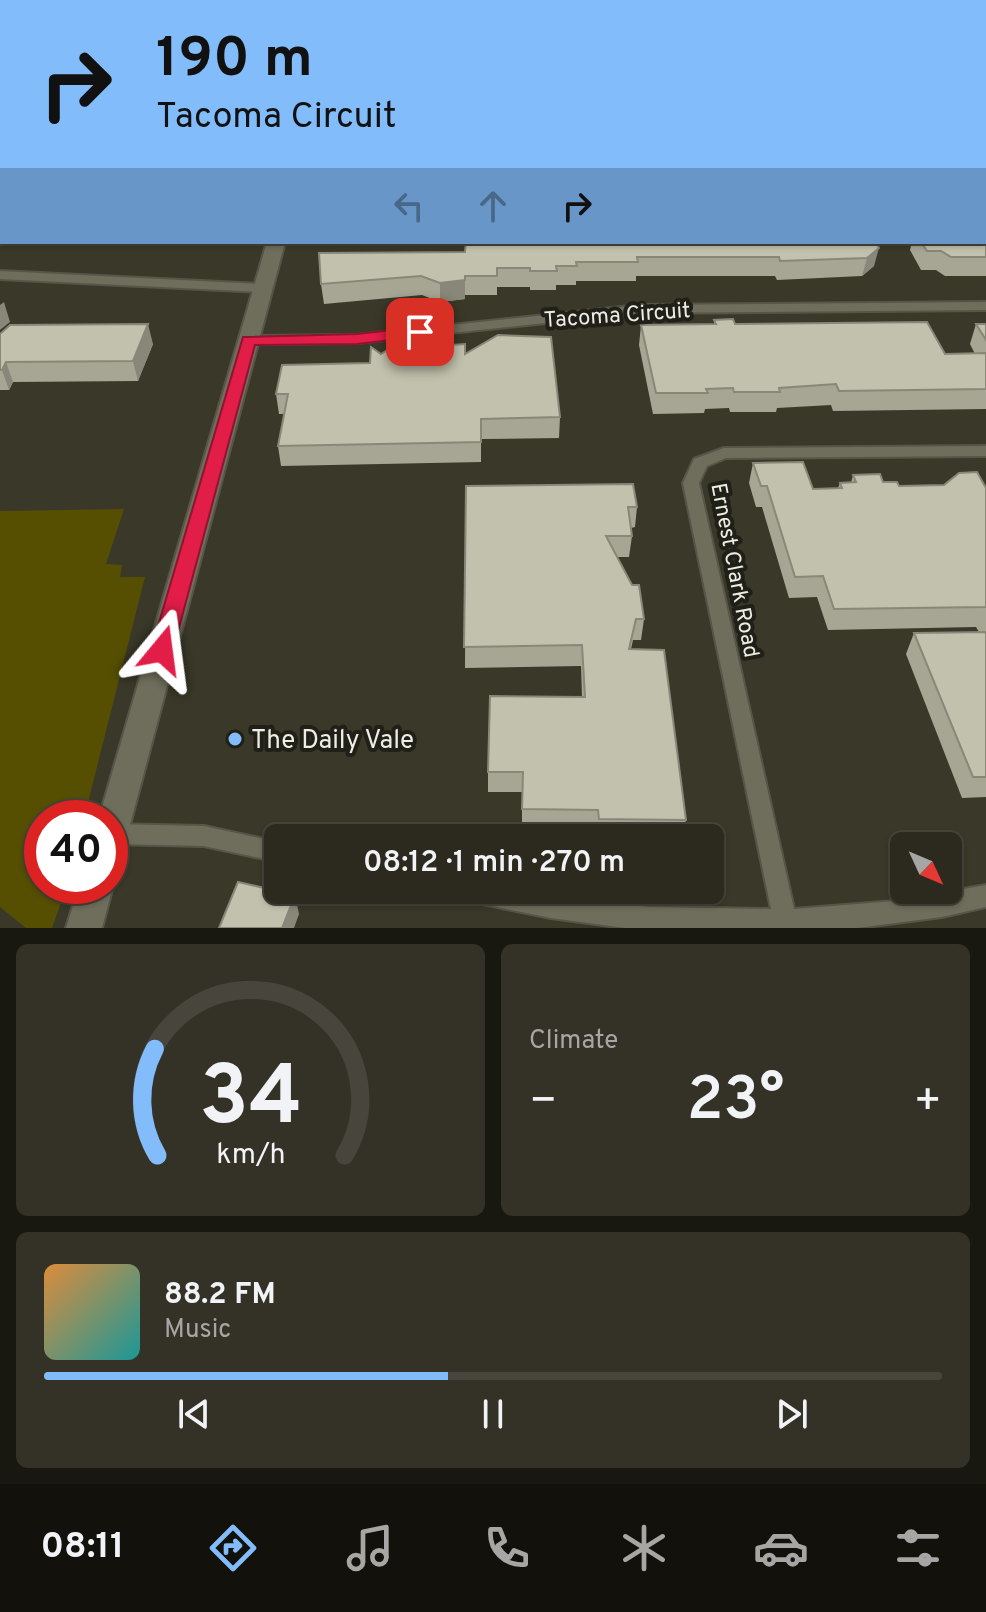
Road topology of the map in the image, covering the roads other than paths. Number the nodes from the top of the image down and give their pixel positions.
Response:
1 (275, 244) edge
2 (0, 275) edge
3 (262, 288) junction
4 (986, 306) edge
5 (249, 340) junction
6 (986, 451) edge
7 (120, 800) edge
8 (128, 835) edge
9 (264, 849) edge
10 (986, 896) edge
11 (91, 904) edge
12 (541, 904) edge
13 (785, 922) junction
14 (84, 928) edge

1 - 3 street
2 - 3 street
3 - 5 street
4 - 5 street, Tacoma Circuit
5 - 7 street
6 - 13 street, Ernest Clark Road
8 - 9 street
10 - 13 street
11 - 14 street
12 - 13 street

